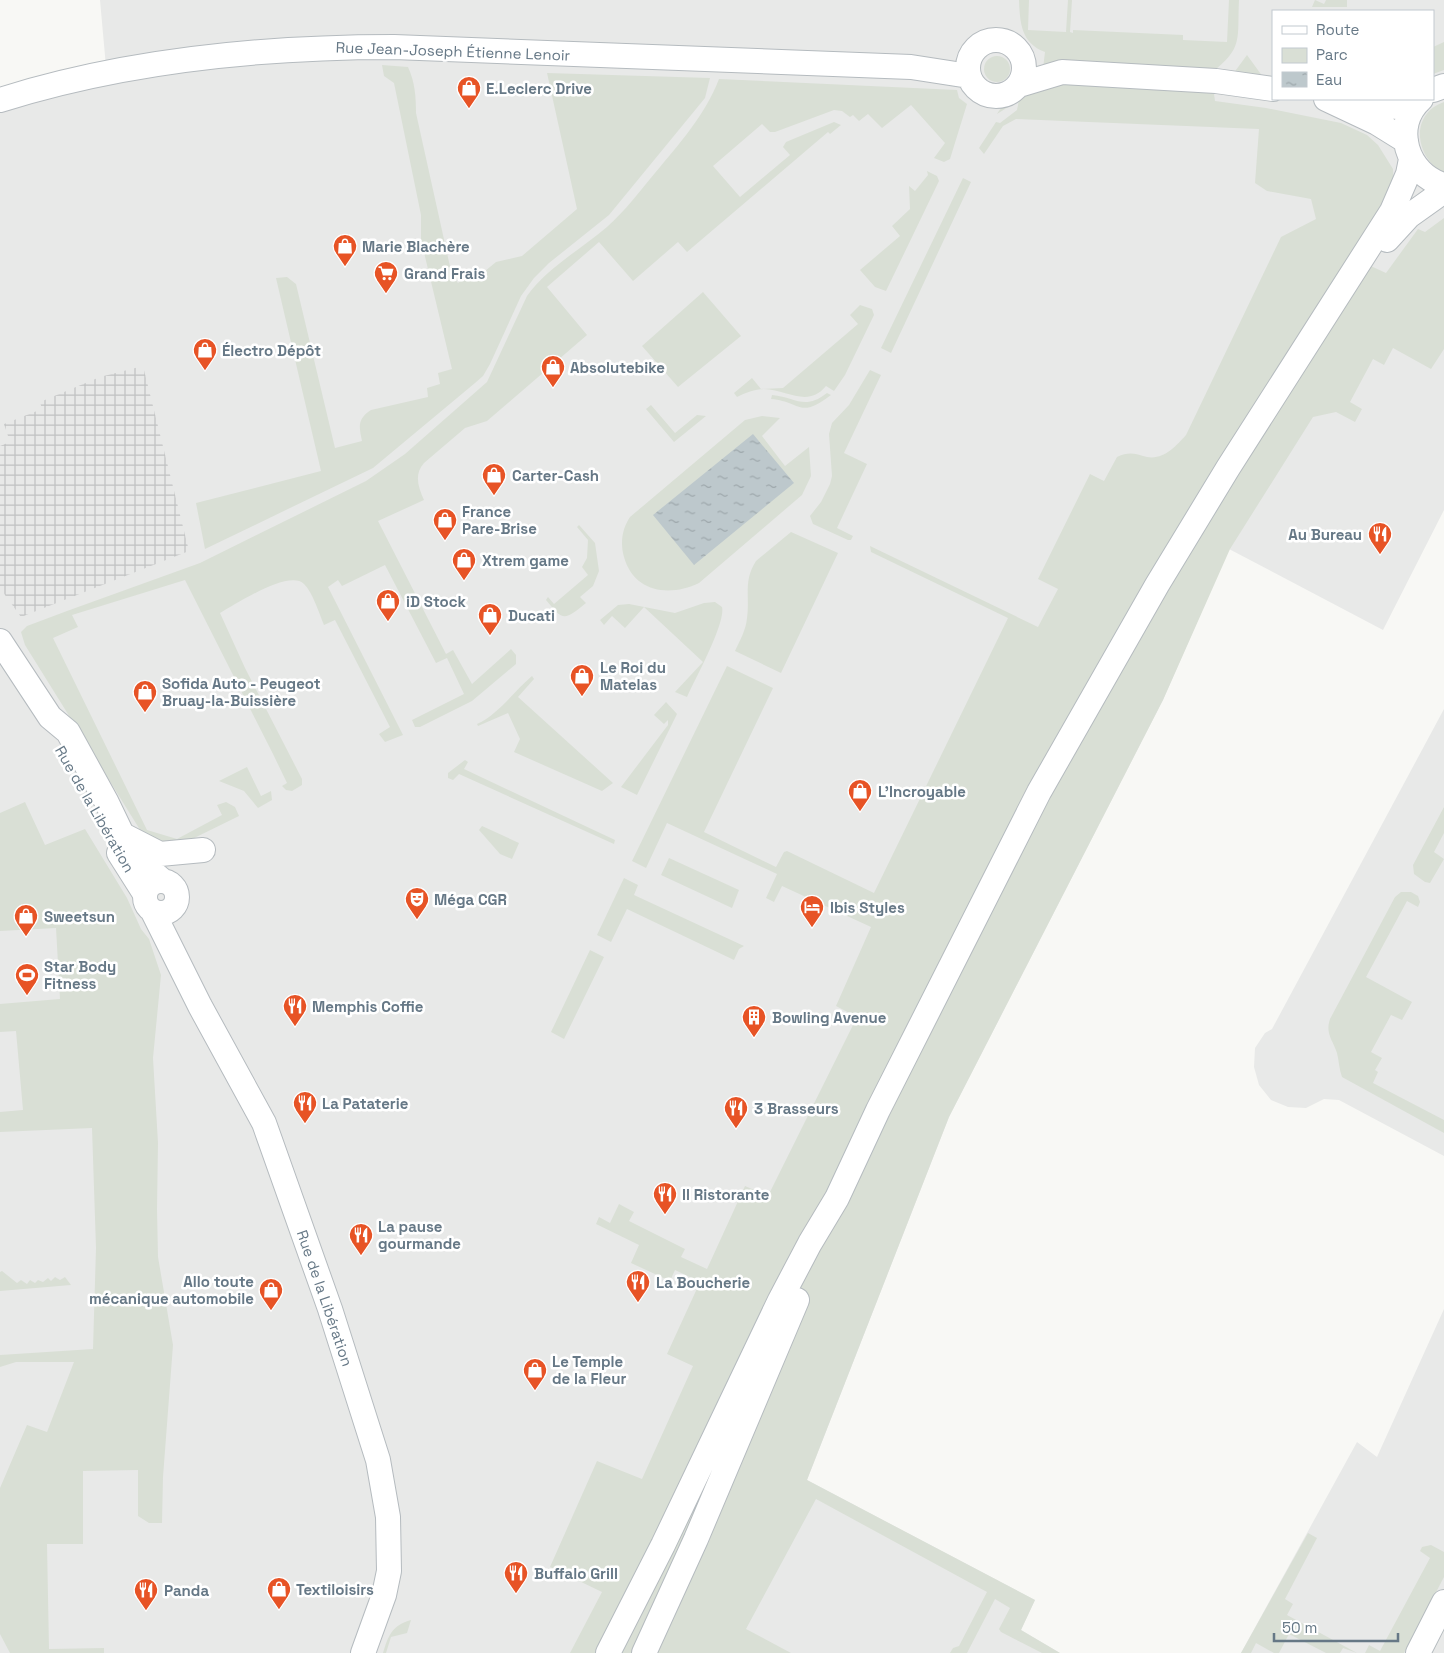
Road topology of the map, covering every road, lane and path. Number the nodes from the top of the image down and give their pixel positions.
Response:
1 (974, 50) junction
2 (1021, 54) junction
3 (910, 67) junction
4 (1062, 72) junction
5 (969, 76) junction
6 (1019, 85) junction
7 (1272, 89) edge
8 (0, 100) edge
9 (1330, 100) edge
10 (1336, 100) edge
11 (1418, 100) edge
12 (1421, 100) edge
13 (1408, 150) junction
14 (1444, 185) edge
15 (1444, 191) edge
16 (1312, 339) junction
17 (0, 641) edge
18 (55, 721) junction
19 (121, 834) junction
20 (203, 850) dead end
21 (154, 896) junction
22 (179, 962) junction
23 (837, 1198) junction
24 (1444, 1602) edge
25 (363, 1653) edge
26 (608, 1653) edge
27 (644, 1653) edge
28 (1418, 1653) edge

1 - 2 main road
1 - 3 main road
1 - 5 main road
2 - 4 main road
2 - 6 main road
3 - 5 main road
3 - 8 main road, Rue Jean-Joseph Étienne Lenoir
4 - 6 main road
4 - 7 main road
5 - 6 main road
9 - 13 main road
10 - 11 main road
12 - 13 main road
13 - 14 main road
13 - 16 main road
15 - 16 main road
16 - 23 main road
17 - 18 main road, Rue de la Libération
18 - 19 main road, Rue de la Libération
18 - 21 main road, Rue de la Libération
19 - 20 main road
19 - 21 main road, Rue de la Libération
21 - 22 main road, Rue de la Libération
21 - 22 main road, Rue de la Libération
22 - 25 main road, Rue de la Libération
23 - 26 main road
23 - 27 main road
24 - 28 main road

